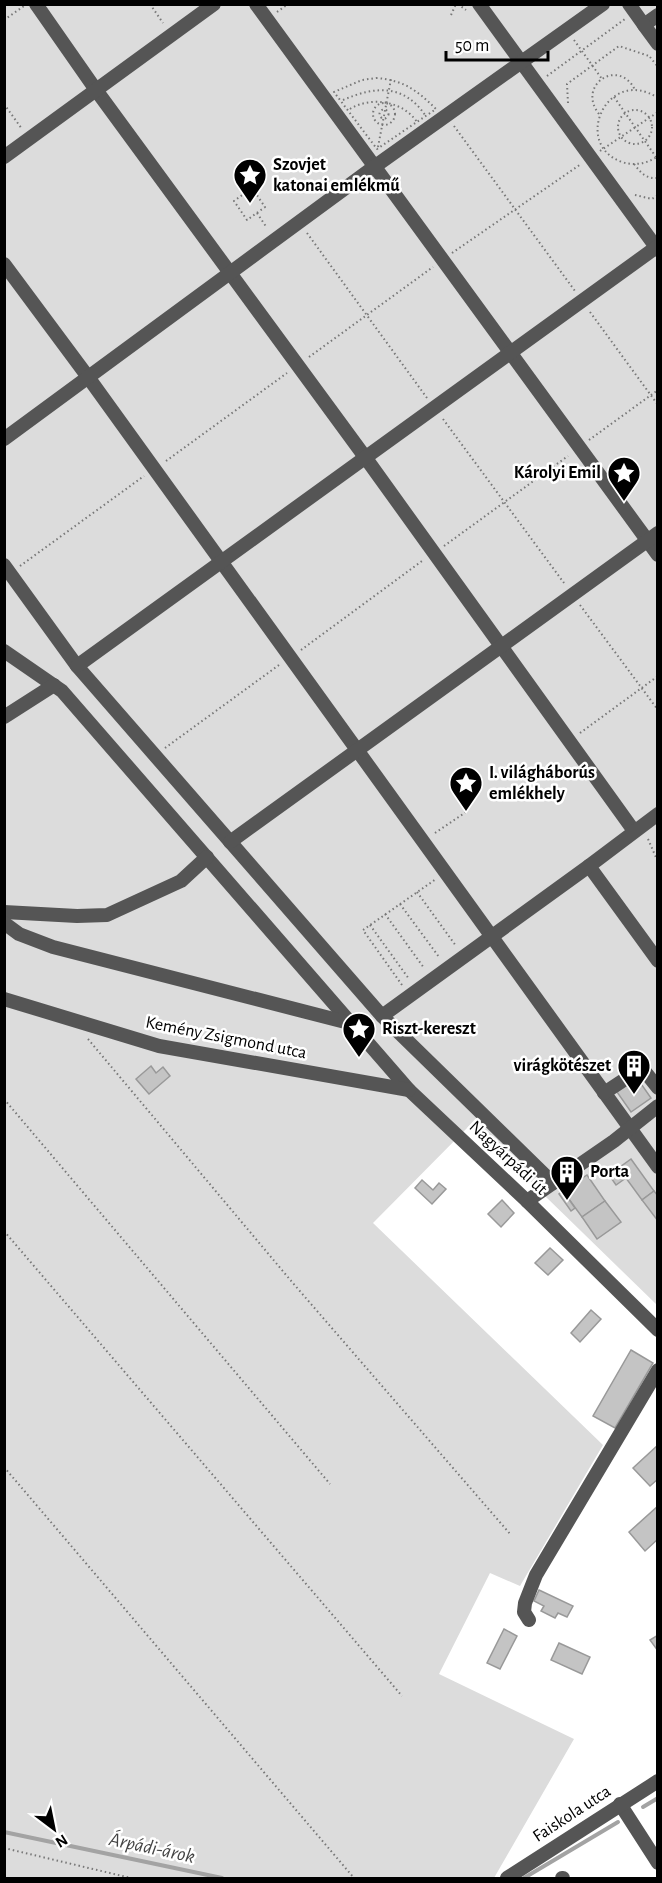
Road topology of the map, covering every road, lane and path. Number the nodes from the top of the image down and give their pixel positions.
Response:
1 (26, 4) edge
2 (36, 4) edge
3 (150, 4) edge
4 (214, 4) edge
5 (256, 4) edge
6 (456, 4) edge
7 (479, 4) edge
8 (603, 4) edge
9 (629, 4) edge
10 (452, 15) dead end
11 (657, 15) edge
12 (4, 20) edge
13 (623, 21) dead end
14 (644, 25) junction
15 (567, 30) junction
16 (172, 35) junction
17 (653, 50) edge
18 (582, 51) junction
19 (520, 63) junction
20 (592, 66) junction
21 (391, 79) junction
22 (602, 79) junction
23 (542, 80) dead end
24 (96, 90) junction
25 (635, 90) junction
26 (389, 91) junction
27 (614, 97) junction
28 (657, 98) edge
29 (341, 101) junction
30 (386, 103) junction
31 (4, 104) edge
32 (568, 105) dead end
33 (348, 110) junction
34 (385, 110) junction
35 (657, 112) edge
36 (600, 114) junction
37 (626, 114) junction
38 (425, 116) junction
39 (446, 116) junction
40 (649, 117) junction
41 (383, 118) junction
42 (417, 122) junction
43 (382, 124) junction
44 (635, 127) junction
45 (622, 136) junction
46 (29, 139) junction
47 (644, 141) junction
48 (604, 148) junction
49 (377, 149) junction
50 (4, 157) edge
51 (657, 157) edge
52 (590, 158) junction
53 (634, 164) junction
54 (374, 167) junction
55 (657, 178) edge
56 (633, 194) dead end
57 (657, 195) edge
58 (515, 210) junction
59 (257, 213) junction
60 (300, 223) junction
61 (268, 231) dead end
62 (657, 248) edge
63 (442, 261) junction
64 (4, 264) edge
65 (231, 274) junction
66 (582, 300) junction
67 (367, 315) junction
68 (509, 353) junction
69 (298, 365) junction
70 (88, 377) junction
71 (657, 390) edge
72 (651, 395) junction
73 (657, 405) edge
74 (434, 407) junction
75 (4, 439) edge
76 (579, 448) junction
77 (365, 457) junction
78 (154, 469) junction
79 (504, 502) junction
80 (652, 537) edge
81 (434, 553) junction
82 (657, 555) edge
83 (220, 562) junction
84 (7, 569) edge
85 (572, 595) junction
86 (501, 646) junction
87 (4, 651) edge
88 (289, 658) junction
89 (77, 666) junction
90 (657, 676) edge
91 (54, 686) junction
92 (641, 688) junction
93 (657, 710) edge
94 (4, 717) edge
95 (569, 741) junction
96 (357, 750) junction
97 (155, 756) junction
98 (466, 812) dead end
99 (657, 814) edge
100 (638, 828) junction
101 (230, 842) junction
102 (423, 842) junction
103 (207, 858) junction
104 (657, 862) edge
105 (589, 866) junction
106 (445, 872) junction
107 (417, 892) junction
108 (400, 904) junction
109 (4, 912) edge
110 (385, 915) junction
111 (4, 923) edge
112 (370, 925) junction
113 (491, 936) junction
114 (463, 957) junction
115 (657, 961) edge
116 (448, 968) junction
117 (432, 979) junction
118 (414, 985) junction
119 (4, 999) edge
120 (382, 1016) junction
121 (80, 1022) junction
122 (352, 1024) junction
123 (657, 1088) edge
124 (410, 1090) junction
125 (604, 1093) junction
126 (4, 1099) edge
127 (657, 1106) edge
128 (629, 1127) junction
129 (657, 1167) edge
130 (553, 1183) junction
131 (527, 1201) junction
132 (4, 1231) edge
133 (657, 1330) edge
134 (657, 1370) edge
135 (4, 1467) edge
136 (330, 1484) dead end
137 (510, 1535) dead end
138 (529, 1620) dead end
139 (402, 1696) dead end
140 (657, 1781) edge
141 (620, 1804) junction
142 (4, 1848) edge
143 (657, 1863) edge
144 (131, 1878) edge
145 (354, 1878) edge
146 (507, 1878) edge

1 - 12 path
2 - 24 street
3 - 16 path
4 - 16 street
5 - 54 street
6 - 10 path
7 - 19 street
8 - 15 street
9 - 14 street
11 - 14 street
13 - 18 path
14 - 17 street
15 - 18 path
15 - 19 street
16 - 24 street
17 - 20 path
18 - 20 path
18 - 23 path
19 - 39 street
19 - 52 street
20 - 22 path
20 - 32 path
21 - 26 path
21 - 29 path
21 - 38 path
22 - 25 path
22 - 36 path
24 - 46 street
24 - 65 street
25 - 27 path
25 - 28 path
26 - 29 path
26 - 30 path
26 - 38 path
27 - 36 path
27 - 37 path
29 - 33 path
30 - 33 path
30 - 34 path
30 - 42 path
30 - 43 path
30 - 43 path
31 - 46 path
33 - 49 path
34 - 41 path
34 - 41 path
35 - 40 path
36 - 48 path
37 - 40 path
37 - 44 path
37 - 45 path
38 - 42 path
39 - 54 street
39 - 58 path
40 - 44 path
40 - 47 path
41 - 43 path
42 - 49 path
43 - 49 path
44 - 45 path
44 - 47 path
45 - 47 path
45 - 48 path
46 - 50 street
47 - 51 path
48 - 52 path
48 - 53 path
51 - 53 path
52 - 58 path
52 - 62 street
53 - 55 path
54 - 60 street
54 - 63 street
56 - 57 path
58 - 63 path
58 - 66 path
59 - 59 path
59 - 61 path
60 - 65 street
60 - 67 path
62 - 66 street
63 - 67 path
63 - 68 street
64 - 70 street
65 - 69 street
65 - 70 street
66 - 68 street
66 - 72 path
67 - 69 path
67 - 74 path
68 - 74 street
68 - 76 street
69 - 77 street
69 - 78 path
70 - 75 street
70 - 78 street
71 - 72 path
72 - 73 path
72 - 76 path
74 - 77 street
74 - 79 path
76 - 79 path
76 - 80 street
77 - 81 street
77 - 83 street
78 - 83 street
78 - 84 path
79 - 81 path
79 - 85 path
80 - 82 street
80 - 85 street
81 - 86 street
81 - 88 path
83 - 88 street
83 - 89 street
84 - 89 street
85 - 86 street
85 - 92 path
86 - 95 street
86 - 96 street
87 - 91 street, Nagyárpádi út
88 - 96 street
88 - 97 path
89 - 97 street
90 - 92 path
91 - 94 street
91 - 103 street, Nagyárpádi út
92 - 93 path
92 - 95 path
95 - 100 street
96 - 101 street
96 - 102 street
97 - 101 street
98 - 102 path
99 - 100 street
100 - 104 path
100 - 105 street
101 - 120 street
102 - 106 street
103 - 109 street
103 - 122 street, Nagyárpádi út
105 - 113 street
105 - 115 street
106 - 107 path
106 - 113 street
107 - 108 path
107 - 114 path
108 - 110 path
108 - 116 path
110 - 112 path
110 - 117 path
111 - 122 street
112 - 118 path
112 - 118 path
113 - 114 street
113 - 125 street
114 - 116 street
116 - 117 street
117 - 118 street
118 - 120 street
119 - 121 street, Kemény Zsigmond utca
120 - 130 street
121 - 124 street, Kemény Zsigmond utca
121 - 137 path
122 - 124 street, Nagyárpádi út
123 - 125 street
124 - 131 street, Nagyárpádi út
125 - 128 street
126 - 136 path
127 - 128 street
128 - 129 street
128 - 130 street
130 - 131 street
131 - 133 street, Nagyárpádi út
132 - 139 path
134 - 138 street
135 - 145 path
140 - 141 street, Faiskola utca
141 - 143 street
141 - 146 street, Faiskola utca
142 - 144 path

